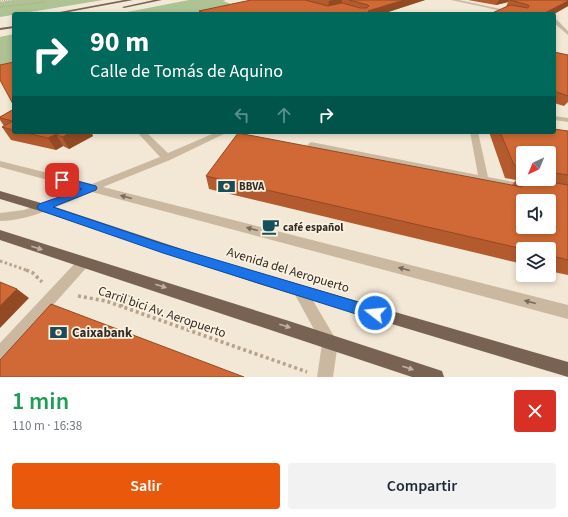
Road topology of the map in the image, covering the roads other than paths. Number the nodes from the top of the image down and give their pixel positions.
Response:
1 (131, 0) edge
2 (160, 0) edge
3 (453, 0) edge
4 (503, 6) edge
5 (114, 8) dead end
6 (496, 9) junction
7 (491, 11) dead end
8 (62, 12) edge
9 (512, 12) edge
10 (556, 21) edge
11 (556, 22) edge
12 (568, 23) edge
13 (12, 27) edge
14 (0, 30) edge
15 (568, 34) edge
16 (556, 118) edge
17 (568, 120) edge
18 (143, 134) edge
19 (220, 134) edge
20 (474, 134) edge
21 (311, 145) edge
22 (167, 158) junction
23 (0, 164) edge
24 (484, 179) junction
25 (92, 188) junction
26 (537, 189) edge
27 (0, 195) edge
28 (42, 207) junction
29 (0, 217) edge
30 (0, 236) edge
31 (83, 263) junction
32 (300, 291) junction
33 (568, 312) edge
34 (330, 343) junction
35 (0, 354) edge
36 (568, 370) edge
37 (320, 376) edge
38 (436, 377) edge

1 - 8 main road
2 - 5 main road
3 - 6 street
4 - 6 street
6 - 7 street
6 - 9 street
10 - 12 street
11 - 15 street
13 - 14 main road
16 - 17 street
18 - 22 street
19 - 22 street
20 - 24 street
21 - 24 street
22 - 25 street
23 - 25 street
24 - 26 street
25 - 28 street
33 -> 25 street
27 - 28 main road, Avenida del Aeropuerto
28 - 29 street
28 - 32 main road, Avenida del Aeropuerto
30 -> 31 main road
31 -> 34 main road
31 - 35 street
32 - 34 street
32 - 36 main road, Avenida del Aeropuerto
34 - 37 street
34 -> 38 main road

